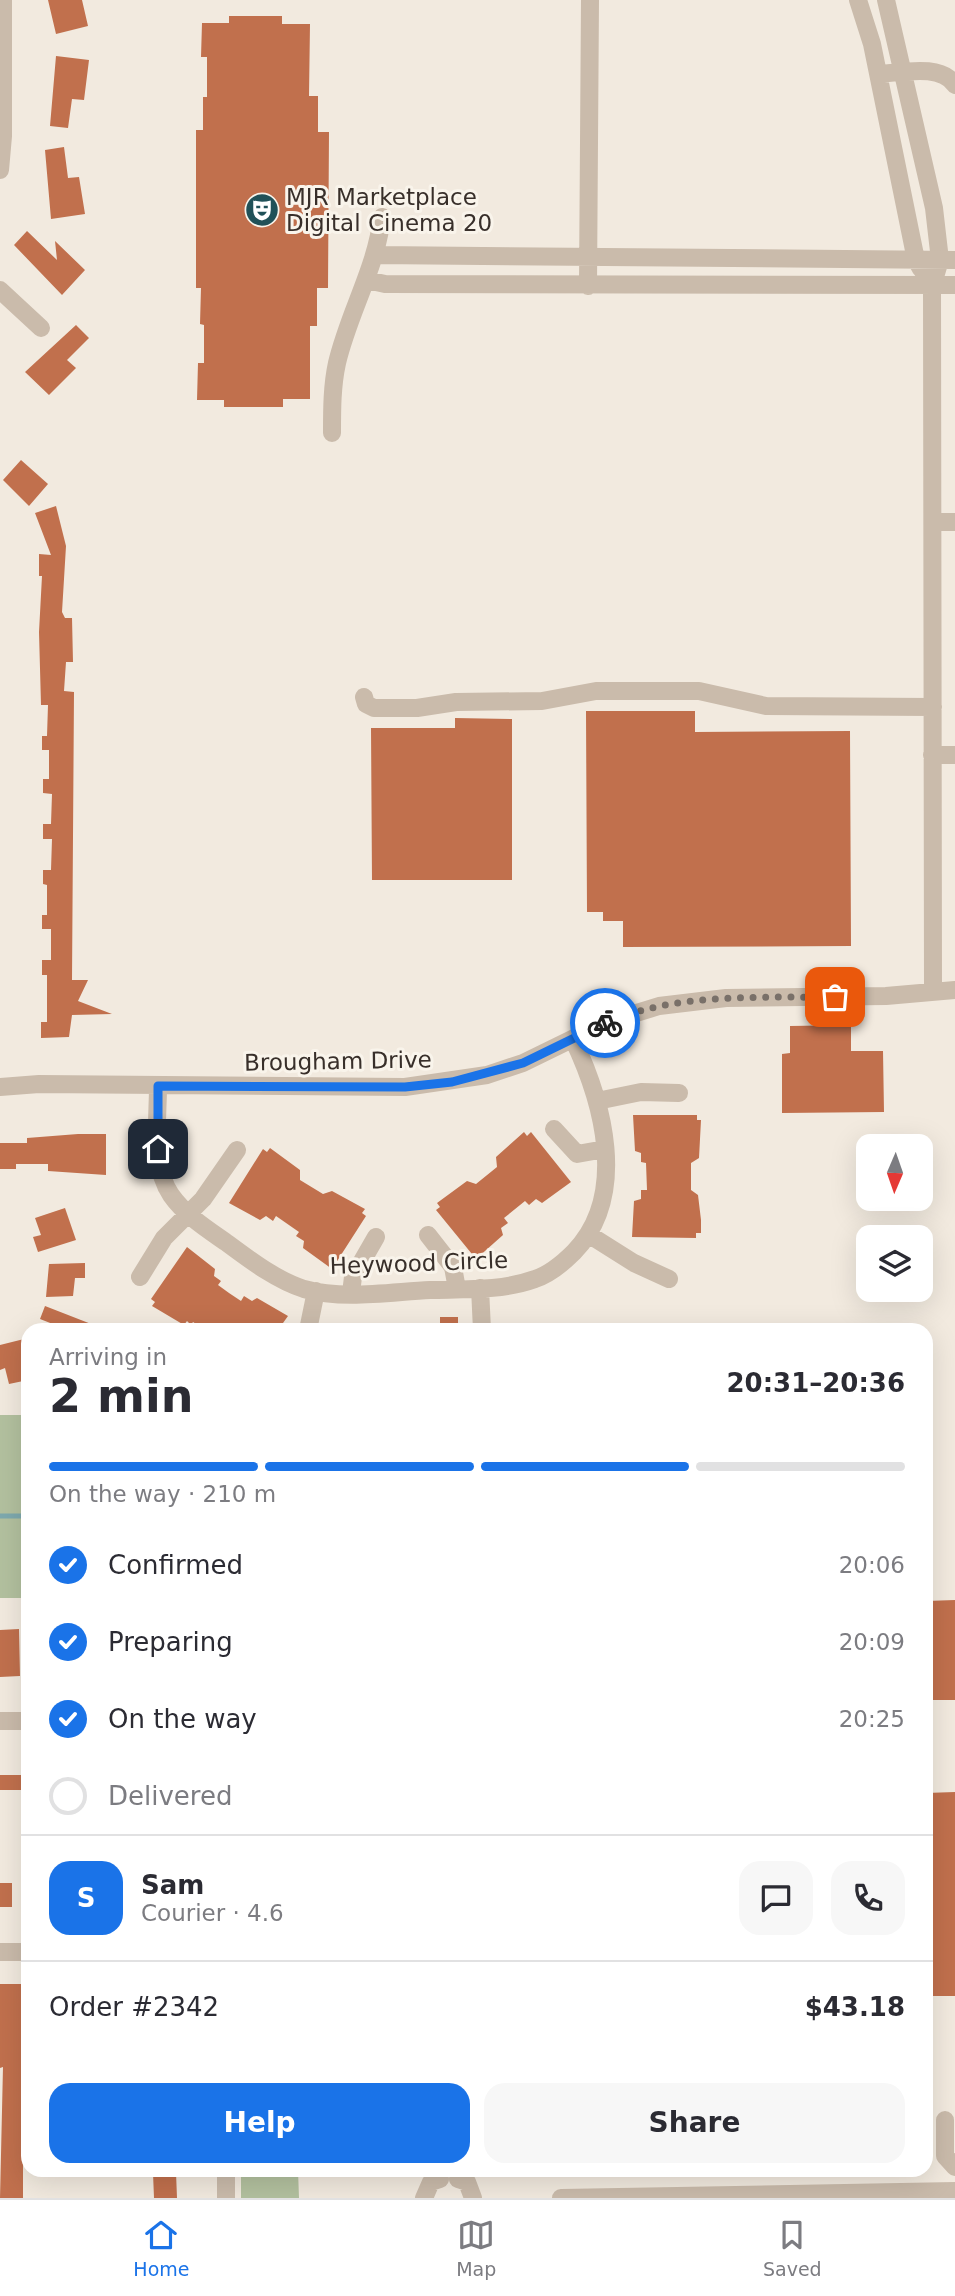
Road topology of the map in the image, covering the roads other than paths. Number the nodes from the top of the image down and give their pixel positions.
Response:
1 (3, 0) edge
2 (590, 0) edge
3 (858, 0) edge
4 (887, 0) edge
5 (905, 73) junction
6 (878, 74) junction
7 (955, 85) edge
8 (0, 170) edge
9 (382, 217) dead end
10 (376, 255) junction
11 (588, 258) junction
12 (916, 260) junction
13 (947, 260) edge
14 (367, 280) junction
15 (955, 285) edge
16 (589, 286) junction
17 (932, 287) junction
18 (0, 290) edge
19 (41, 328) dead end
20 (332, 433) dead end
21 (934, 522) junction
22 (955, 522) edge
23 (363, 696) dead end
24 (933, 707) junction
25 (932, 755) junction
26 (955, 755) edge
27 (933, 990) junction
28 (955, 990) edge
29 (573, 1039) junction
30 (158, 1086) junction
31 (0, 1087) edge
32 (680, 1093) dead end
33 (597, 1101) junction
34 (554, 1129) dead end
35 (605, 1149) junction
36 (237, 1150) dead end
37 (188, 1214) junction
38 (588, 1234) junction
39 (428, 1235) dead end
40 (376, 1237) dead end
41 (140, 1277) dead end
42 (669, 1279) dead end
43 (480, 1288) junction
44 (457, 1289) junction
45 (316, 1291) junction
46 (351, 1293) junction
47 (309, 1323) edge
48 (482, 1323) edge
49 (0, 1721) edge
50 (21, 1721) edge
51 (0, 1952) edge
52 (21, 1952) edge
53 (946, 2120) dead end
54 (955, 2167) edge
55 (226, 2177) edge
56 (955, 2190) edge
57 (226, 2198) edge
58 (424, 2198) edge
59 (473, 2198) edge
60 (561, 2198) edge

1 - 8 street
2 - 11 street
3 - 6 street
4 - 5 street
5 - 6 street
5 - 7 street
5 - 13 street
6 - 12 street
9 - 10 street
10 - 11 street
10 - 14 street
11 - 12 street
11 - 16 street
12 - 13 street
12 - 17 street
13 - 17 street
14 - 16 street
14 - 20 street
15 - 17 street
16 - 17 street
17 - 21 street
18 - 19 street
21 - 22 street
21 - 24 street
23 - 24 street
24 - 25 street
25 - 26 street
25 - 27 street
27 - 28 street, Brougham Drive
27 - 29 street, Brougham Drive
29 - 30 street, Brougham Drive
29 - 33 street, Heywood Circle
30 - 31 street, Brougham Drive
30 - 37 street, Heywood Circle
32 - 33 street
33 - 35 street, Heywood Circle
34 - 35 street
35 - 38 street, Heywood Circle
36 - 37 street
37 - 41 street
37 - 45 street, Heywood Circle
38 - 42 street
38 - 43 street, Heywood Circle
39 - 44 street
40 - 46 street
43 - 44 street, Heywood Circle
43 - 48 street
44 - 46 street, Heywood Circle
45 - 46 street, Heywood Circle
45 - 47 street
49 - 50 street
51 - 52 street
53 - 54 street
55 - 57 street
56 - 60 street
58 - 59 street

